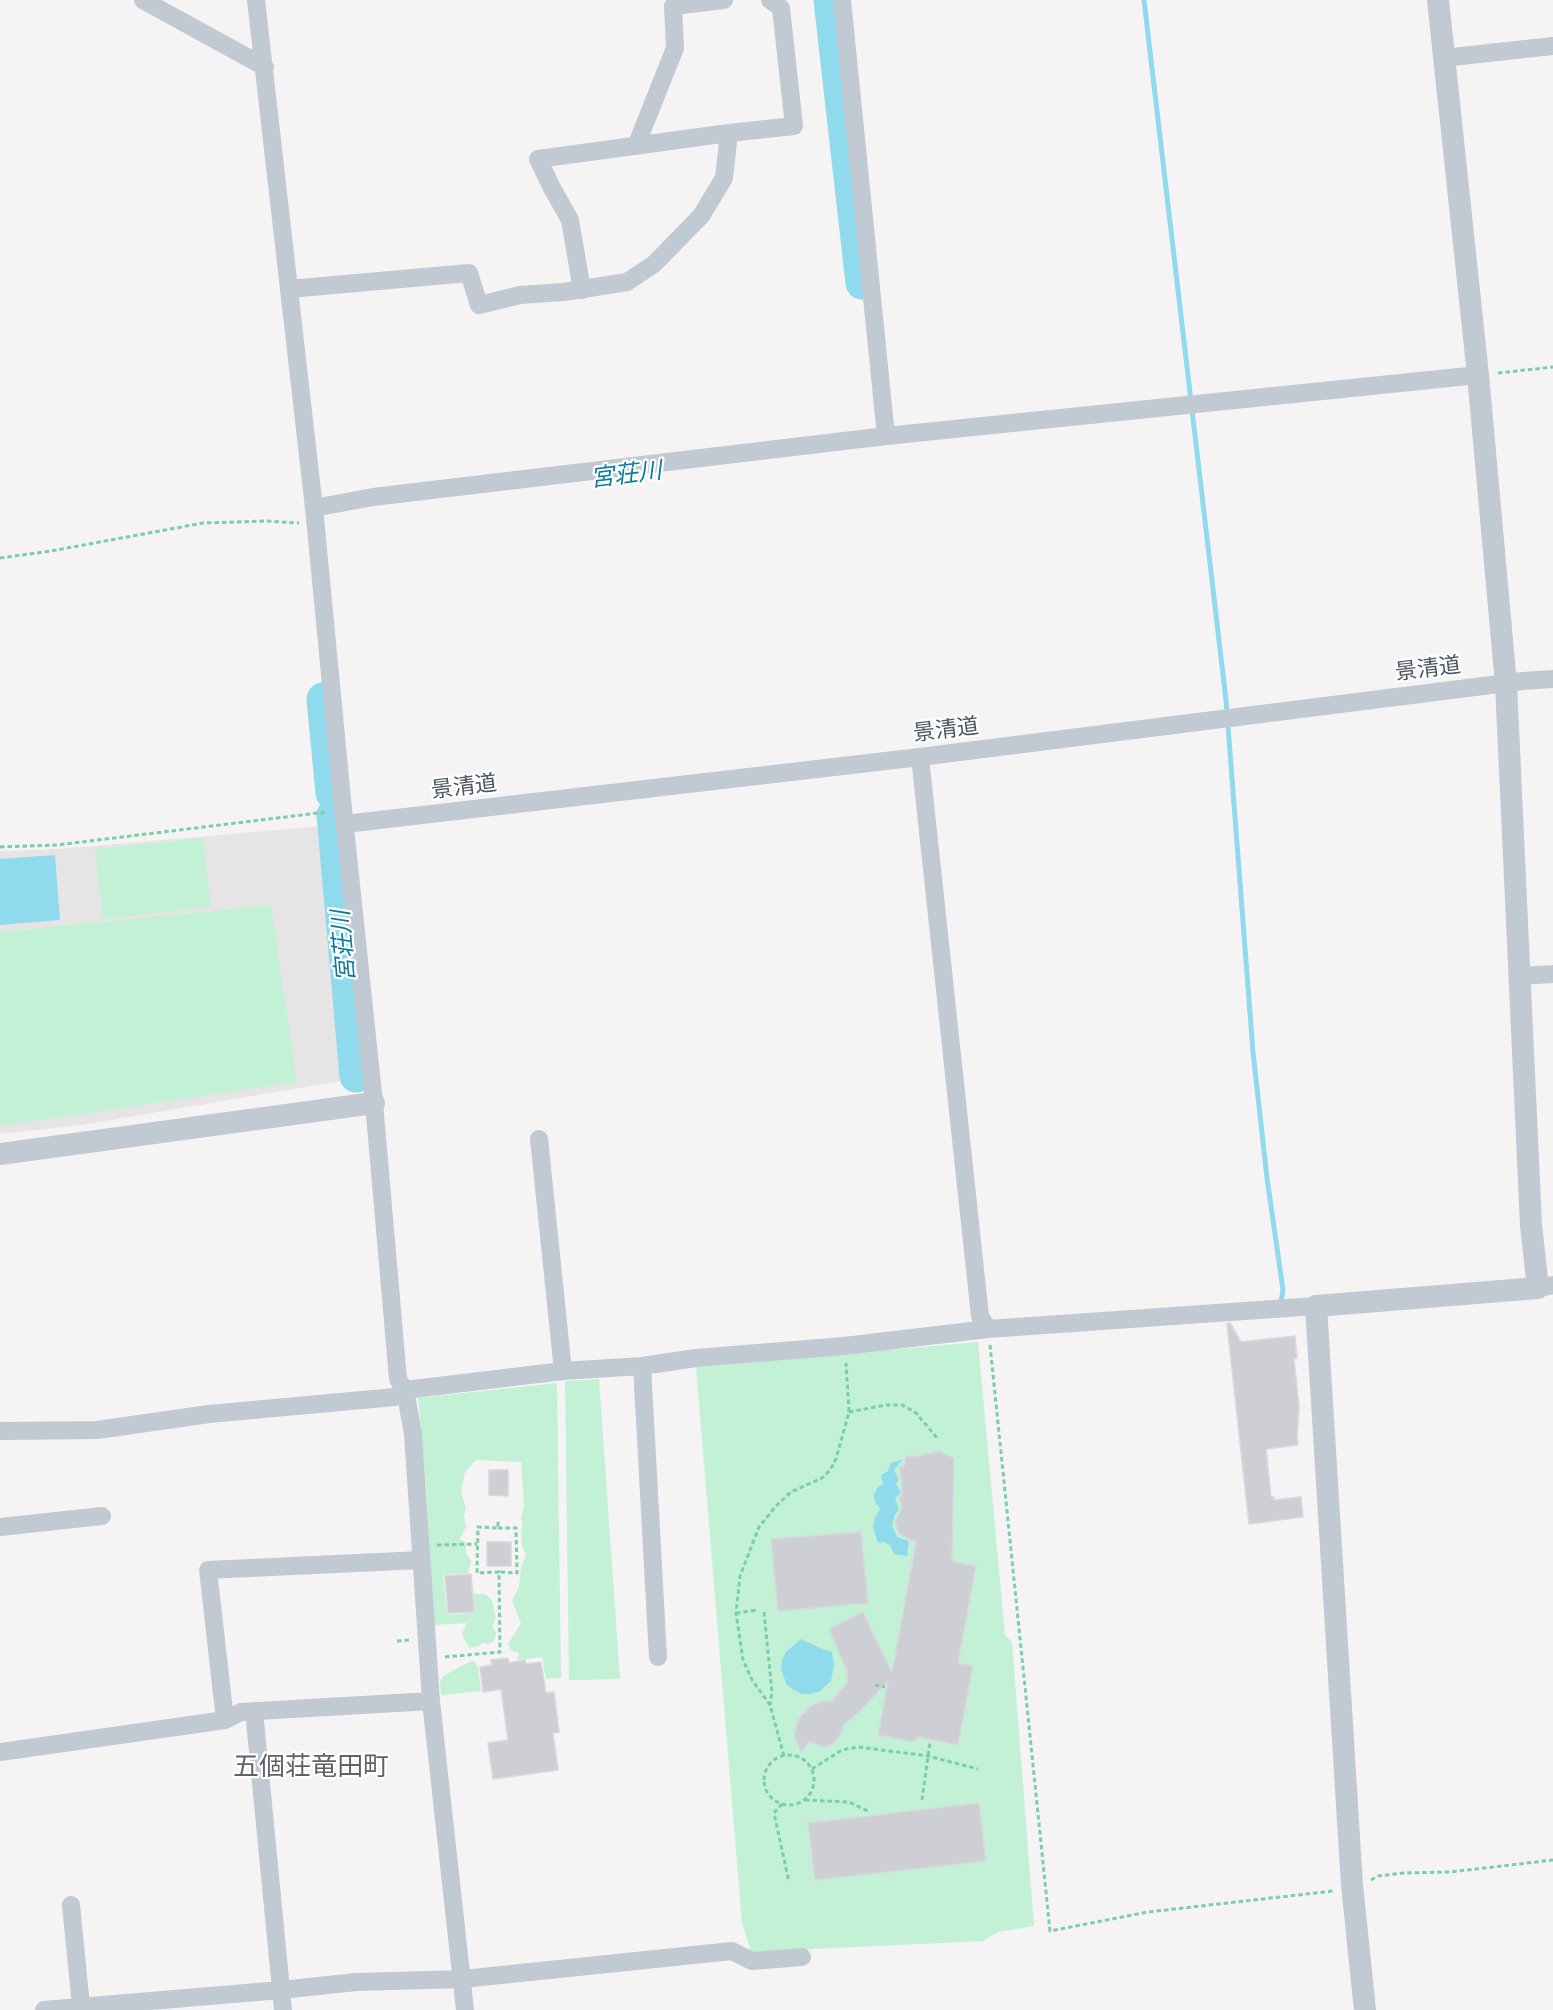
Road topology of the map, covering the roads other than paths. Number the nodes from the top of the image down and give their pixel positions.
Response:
1 (143, 0) edge
2 (256, 0) edge
3 (724, 0) edge
4 (770, 0) edge
5 (842, 0) edge
6 (1438, 0) edge
7 (1553, 46) edge
8 (1443, 58) junction
9 (265, 67) junction
10 (729, 133) junction
11 (636, 146) junction
12 (289, 289) junction
13 (582, 290) junction
14 (1478, 375) junction
15 (886, 436) junction
16 (315, 516) junction
17 (1553, 679) edge
18 (1506, 684) junction
19 (920, 757) junction
20 (344, 816) junction
21 (1553, 974) edge
22 (1520, 976) junction
23 (374, 1103) junction
24 (539, 1139) dead end
25 (0, 1154) edge
26 (1545, 1286) edge
27 (1316, 1306) junction
28 (988, 1329) junction
29 (642, 1366) junction
30 (563, 1371) junction
31 (405, 1390) junction
32 (0, 1431) edge
33 (102, 1516) dead end
34 (0, 1527) edge
35 (421, 1553) junction
36 (658, 1657) dead end
37 (431, 1701) junction
38 (254, 1711) junction
39 (225, 1720) junction
40 (0, 1752) edge
41 (71, 1905) dead end
42 (802, 1957) dead end
43 (463, 1979) junction
44 (281, 1990) junction
45 (81, 2006) junction
46 (45, 2010) edge
47 (283, 2010) edge
48 (465, 2010) edge
49 (1365, 2010) edge

1 - 9 street
2 - 9 street
3 - 11 street
4 - 10 street
5 - 15 street
6 - 8 street
7 - 8 street
8 - 14 street
9 - 12 street
10 - 11 street
10 - 13 street
11 - 13 street
12 - 13 street
12 - 16 street
14 - 15 street
14 - 18 street
15 - 16 street
16 - 20 street
17 - 18 street, 景清道
18 - 19 street, 景清道
18 - 22 street
19 - 20 street, 景清道
19 - 28 street
20 - 23 street
21 - 22 street
22 - 26 street
23 - 25 street
23 - 31 street
24 - 30 street
26 - 27 street
27 - 28 street
27 - 49 street
28 - 29 street
29 - 30 street
29 - 36 street
30 - 31 street
31 - 32 street
31 - 35 street
33 - 34 street
35 - 37 street
35 - 39 street
37 - 38 street
37 - 43 street
38 - 39 street
38 - 44 street
39 - 40 street
41 - 45 street
42 - 43 street
43 - 44 street
43 - 48 street
44 - 45 street
44 - 47 street
45 - 46 street

